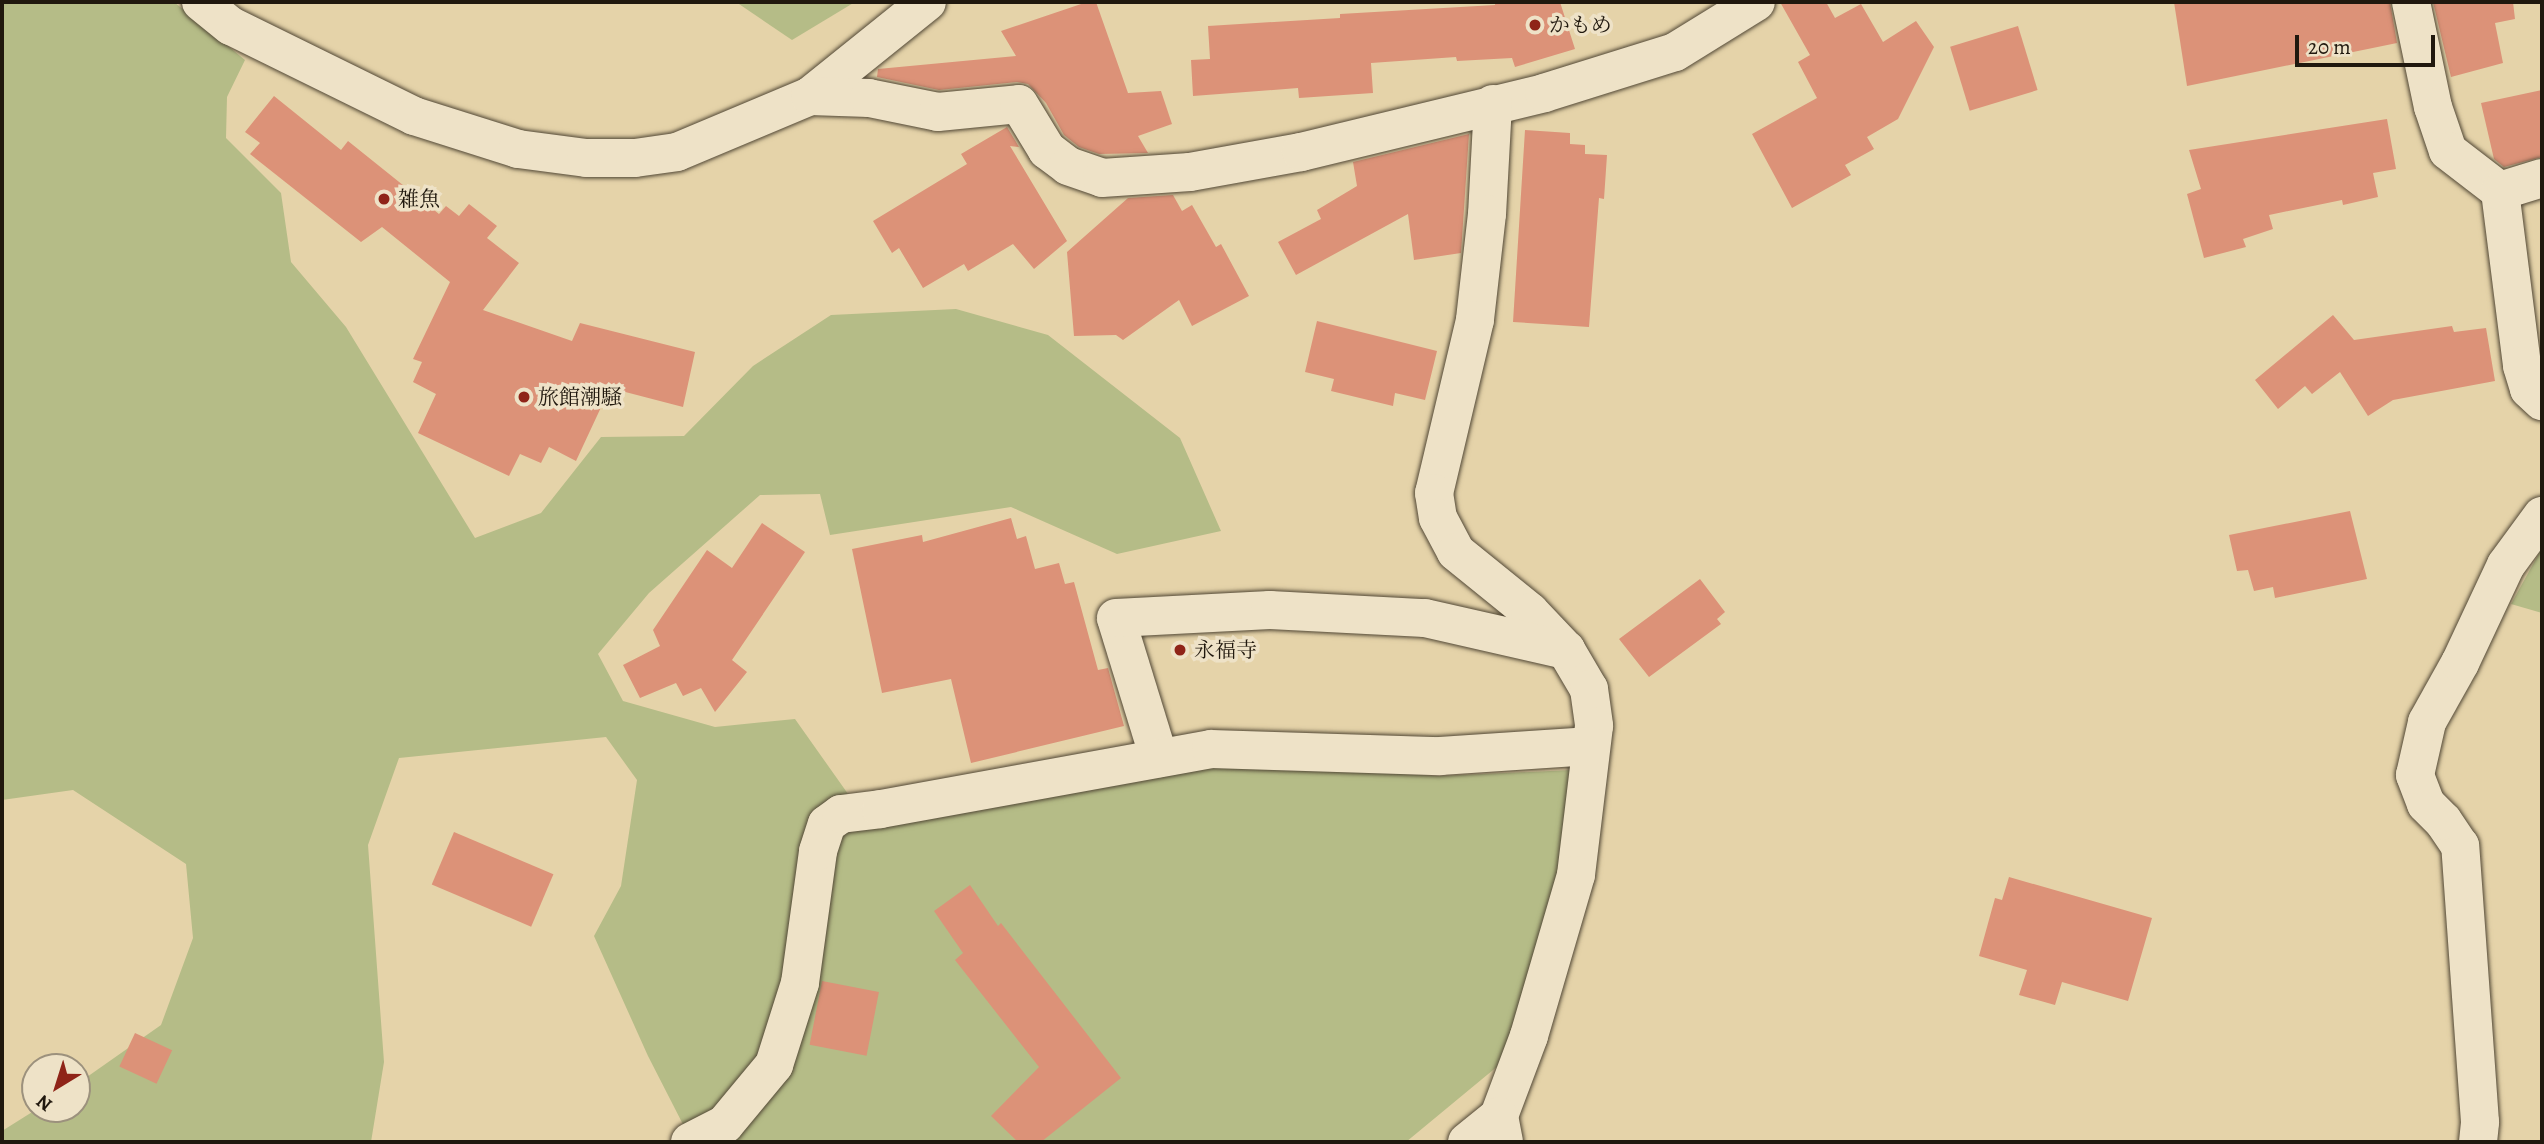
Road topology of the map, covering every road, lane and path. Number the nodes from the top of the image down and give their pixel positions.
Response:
1 (201, 2) edge
2 (927, 2) edge
3 (1756, 2) edge
4 (2411, 2) edge
5 (810, 96) junction
6 (1493, 104) junction
7 (2542, 178) edge
8 (2500, 191) junction
9 (2542, 401) edge
10 (2542, 516) edge
11 (1566, 650) junction
12 (1591, 746) junction
13 (1159, 758) junction
14 (1501, 1129) edge
15 (690, 1142) edge
16 (1467, 1142) edge
17 (2478, 1142) edge

1 - 5 street
2 - 5 street
3 - 6 street
4 - 8 street
5 - 6 street
6 - 11 street
7 - 8 street
8 - 9 street
10 - 17 street
11 - 12 street
11 - 13 street
12 - 13 street
12 - 14 street
13 - 15 street
14 - 16 street

